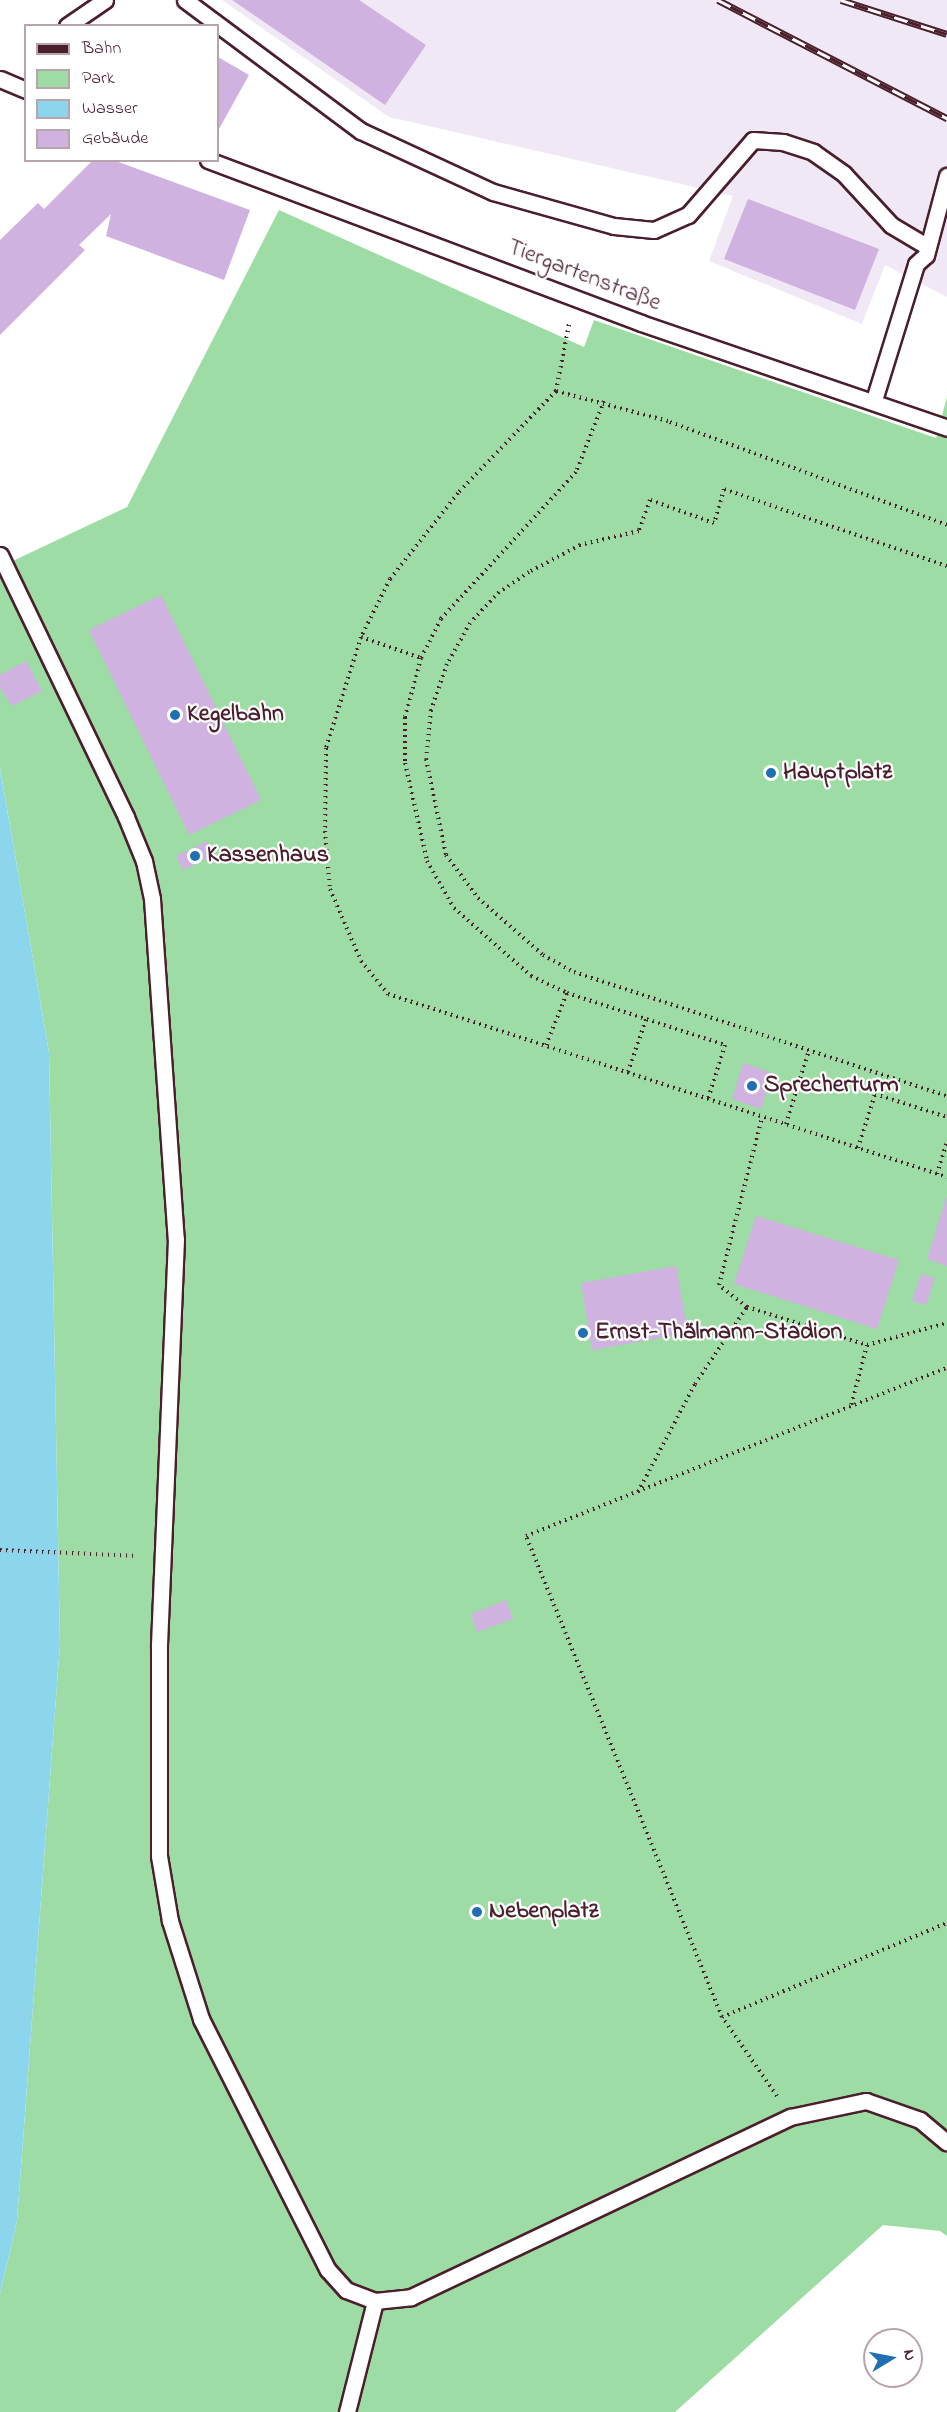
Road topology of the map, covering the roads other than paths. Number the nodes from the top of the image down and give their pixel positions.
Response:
1 (105, 0) edge
2 (185, 0) edge
3 (70, 24) edge
4 (217, 24) edge
5 (219, 25) edge
6 (0, 79) edge
7 (22, 84) edge
8 (213, 162) edge
9 (947, 176) edge
10 (928, 247) junction
11 (874, 400) junction
12 (947, 428) edge
13 (0, 555) edge
14 (947, 2143) edge
15 (375, 2301) junction
16 (347, 2412) edge

1 - 3 lane
2 - 4 lane
5 - 10 lane
6 - 7 lane
8 - 11 lane, Tiergartenstraße
9 - 10 lane
10 - 11 lane
11 - 12 lane, Tiergartenstraße
13 - 15 lane
14 - 15 lane
15 - 16 lane

